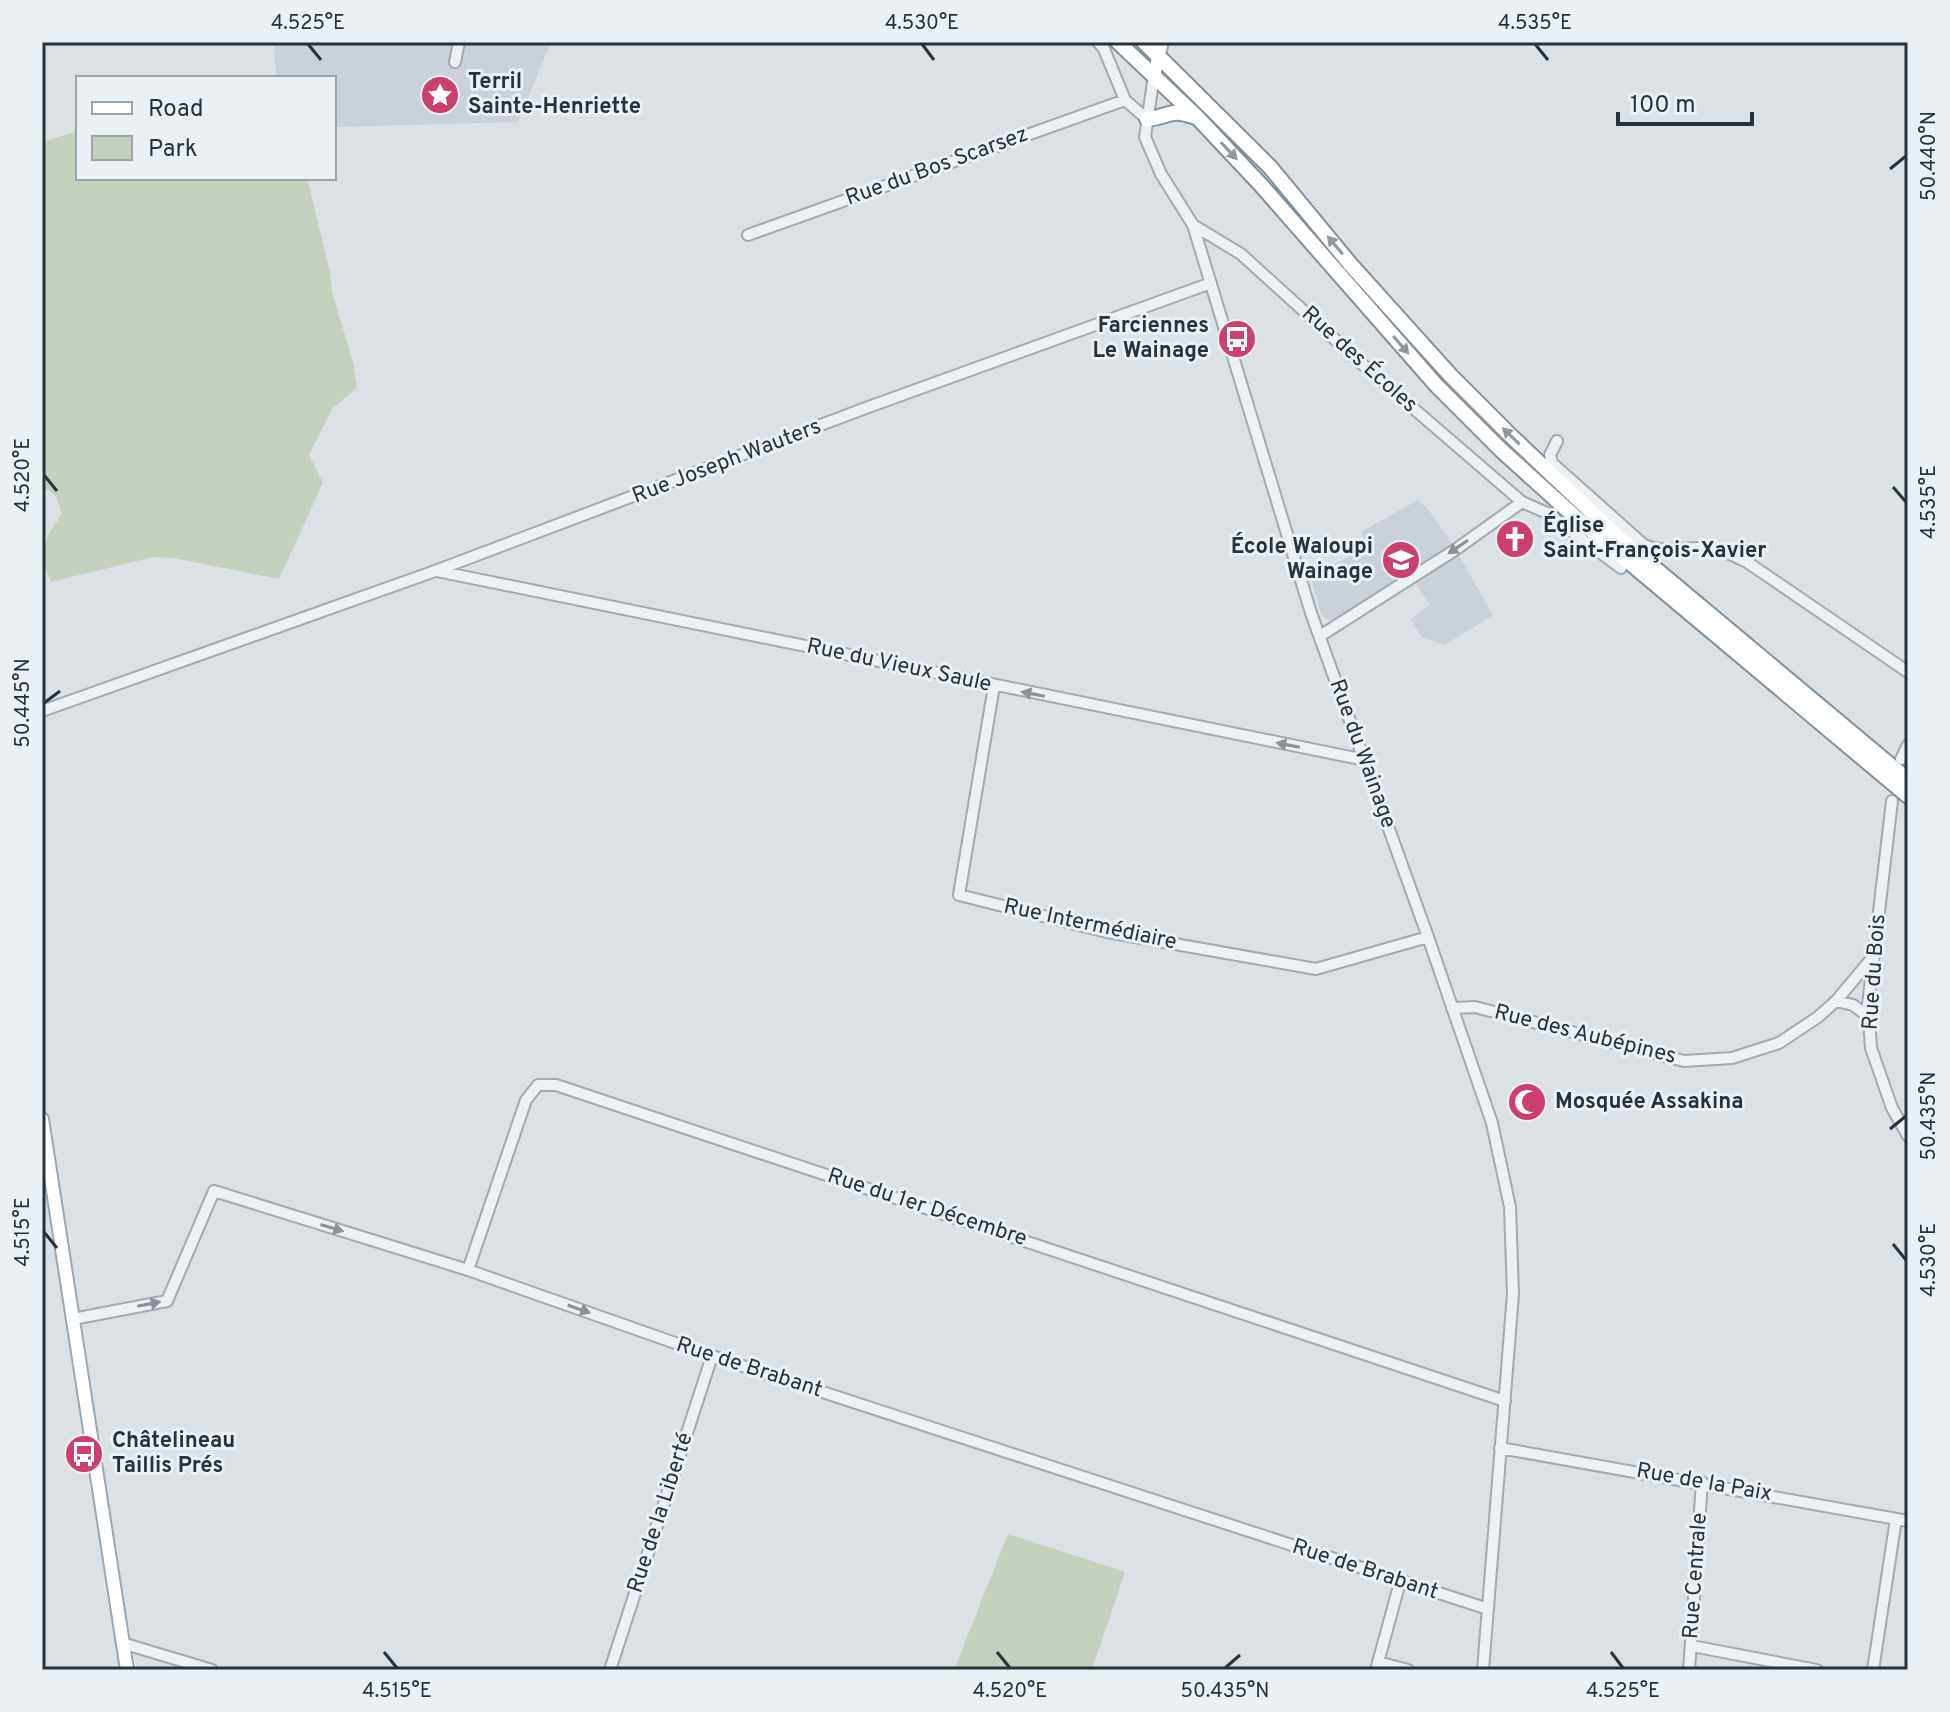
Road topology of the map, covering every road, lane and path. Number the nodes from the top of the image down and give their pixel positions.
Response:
1 (459, 42) edge
2 (1098, 42) edge
3 (1118, 42) edge
4 (1144, 42) edge
5 (1161, 49) edge
6 (455, 62) dead end
7 (1154, 75) junction
8 (1125, 100) junction
9 (1197, 117) junction
10 (1147, 119) junction
11 (1193, 225) junction
12 (748, 235) dead end
13 (1211, 283) junction
14 (1557, 441) dead end
15 (1522, 502) junction
16 (1621, 568) dead end
17 (435, 571) junction
18 (1320, 636) junction
19 (1908, 672) edge
20 (994, 686) junction
21 (42, 711) edge
22 (1908, 745) edge
23 (1901, 759) dead end
24 (1365, 760) junction
25 (1908, 780) edge
26 (1908, 796) edge
27 (1892, 801) dead end
28 (1428, 937) junction
29 (1873, 957) junction
30 (1836, 1001) junction
31 (1452, 1008) junction
32 (1869, 1017) junction
33 (42, 1119) edge
34 (1908, 1136) edge
35 (468, 1270) junction
36 (73, 1319) junction
37 (712, 1356) junction
38 (1505, 1401) junction
39 (1500, 1448) junction
40 (1702, 1482) junction
41 (1896, 1519) junction
42 (1908, 1521) edge
43 (1400, 1582) junction
44 (1488, 1609) junction
45 (122, 1643) junction
46 (1692, 1646) junction
47 (1377, 1666) edge
48 (127, 1670) edge
49 (212, 1670) edge
50 (610, 1670) edge
51 (1408, 1670) edge
52 (1483, 1670) edge
53 (1689, 1670) edge
54 (1817, 1670) edge
55 (1873, 1670) edge

1 - 6 street
2 - 8 street
3 - 7 highway
4 - 5 highway
5 - 7 main road
25 -> 5 highway
7 - 9 highway
7 - 10 street, Rue du Wainage
8 - 10 street
8 - 12 street, Rue du Bos Scarsez
9 - 10 highway
9 -> 26 highway
10 - 11 street, Rue du Wainage
11 - 13 street, Rue du Wainage
11 - 15 street, Rue des Écoles
13 - 17 street, Rue Joseph Wauters
13 - 18 street, Rue du Wainage
14 - 19 street
15 - 16 street, Rue des Écoles
15 -> 18 street
17 - 20 street, Rue du Vieux Saule
17 - 21 street, Rue Joseph Wauters
18 - 24 street, Rue du Wainage
24 -> 20 street, Rue du Vieux Saule
20 - 28 street, Rue Intermédiaire
22 - 23 street
24 - 28 street, Rue du Wainage
27 - 29 street, Rue du Bois
28 - 31 street, Rue du Wainage
29 - 30 street, Rue des Aubépines
29 - 32 street, Rue du Bois
30 - 31 street, Rue des Aubépines
30 - 32 street
31 - 38 street, Rue du Wainage
32 - 34 street, Rue du Bois
33 - 36 main road
36 -> 35 street, Rue de Brabant
35 -> 37 street, Rue de Brabant
35 - 38 street, Rue du 1er Décembre
36 - 45 main road
37 - 43 street, Rue de Brabant
37 - 50 street, Rue de la Liberté
38 - 39 street, Rue du Wainage
39 - 40 street, Rue de la Paix
39 - 44 street, Rue du Wainage
40 - 41 street, Rue de la Paix
40 - 46 street, Rue Centrale
41 - 42 street, Rue de la Paix
41 - 55 street
43 - 44 street, Rue de Brabant
43 - 47 street
44 - 52 street, Rue du Wainage
45 - 48 main road
45 - 49 street
46 - 53 street, Rue Centrale
46 - 54 street
47 - 51 street

